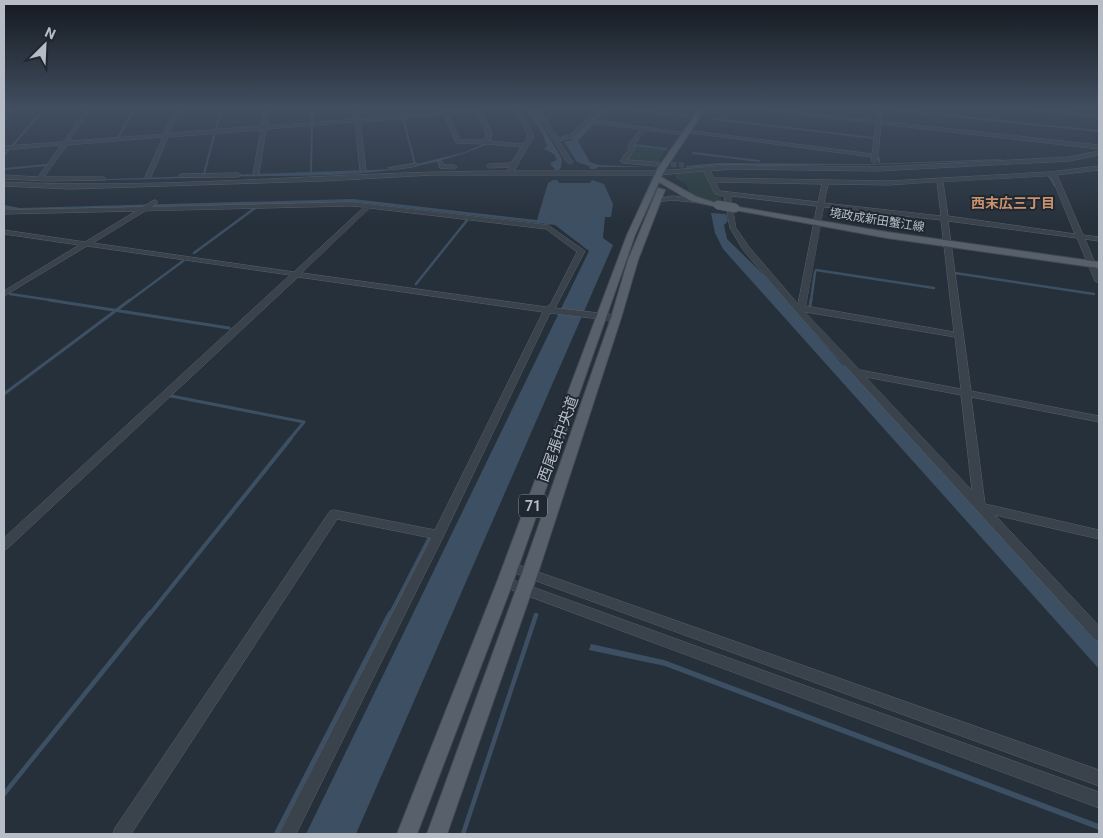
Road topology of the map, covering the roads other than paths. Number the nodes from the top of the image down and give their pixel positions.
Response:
1 (17, 147) edge
2 (62, 147) edge
3 (161, 147) edge
4 (261, 147) edge
5 (360, 147) edge
6 (524, 147) edge
7 (561, 147) edge
8 (632, 147) edge
9 (677, 147) edge
10 (683, 147) edge
11 (773, 147) edge
12 (877, 147) edge
13 (1083, 147) edge
14 (4, 148) edge
15 (1099, 149) edge
16 (440, 162) dead end
17 (570, 162) dead end
18 (875, 164) junction
19 (416, 165) dead end
20 (513, 165) junction
21 (684, 165) tunnel mouth
22 (1099, 168) edge
23 (706, 169) junction
24 (363, 170) junction
25 (511, 172) junction
26 (256, 174) junction
27 (660, 174) junction
28 (1052, 176) junction
29 (4, 177) edge
30 (148, 177) junction
31 (40, 178) junction
32 (712, 180) junction
33 (939, 180) junction
34 (825, 183) junction
35 (4, 184) edge
36 (727, 194) junction
37 (657, 200) junction
38 (701, 201) junction
39 (155, 202) dead end
40 (822, 205) junction
41 (369, 206) junction
42 (141, 210) junction
43 (4, 212) edge
44 (944, 218) junction
45 (818, 223) junction
46 (4, 232) edge
47 (1081, 236) junction
48 (1099, 239) edge
49 (86, 243) junction
50 (948, 244) junction
51 (1095, 264) edge
52 (295, 274) junction
53 (1099, 281) edge
54 (4, 294) edge
55 (551, 309) junction
56 (802, 310) junction
57 (604, 316) junction
58 (959, 335) junction
59 (857, 372) junction
60 (966, 393) junction
61 (1099, 418) edge
62 (980, 507) junction
63 (1099, 534) edge
64 (438, 535) junction
65 (4, 545) edge
66 (510, 567) junction
67 (530, 574) junction
68 (505, 582) junction
69 (525, 589) junction
70 (1099, 636) edge
71 (1099, 778) edge
72 (1099, 800) edge
73 (121, 834) edge
74 (287, 834) edge
75 (407, 834) edge
76 (437, 834) edge

1 - 14 street
2 - 31 street
3 - 30 street
4 - 26 street
5 - 24 street
6 - 20 street
7 - 17 street
8 - 27 street
9 - 27 main road, 西尾張中央道 / 71
10 - 27 main road, 西尾張中央道 / 71
11 - 18 street
12 - 18 street
13 - 15 street
15 - 18 street
16 - 20 street
18 - 21 street
18 - 23 street
19 - 24 street
20 - 25 street
22 - 28 street
23 - 27 street
23 - 32 street
24 - 26 street
25 - 27 street
25 - 35 street
26 - 30 street
27 - 37 main road, 西尾張中央道 / 71
27 - 38 main road, 境政成新田蟹江線
27 - 57 main road, 西尾張中央道 / 71
28 - 33 street
28 - 47 street
29 - 31 street
30 - 31 street
32 - 34 street
32 - 36 street
33 - 34 street
33 - 44 street
34 - 40 street
36 - 40 street
36 - 56 street
37 - 38 street
37 - 57 main road, 西尾張中央道 / 71
38 - 45 main road, 境政成新田蟹江線, bridge
39 - 42 street
40 - 44 street
40 - 45 street
41 - 42 street
41 - 52 street
41 - 55 street
42 - 43 street
42 - 49 street
44 - 47 street
44 - 50 street
45 - 50 main road, 境政成新田蟹江線
45 - 56 street
46 - 49 street
47 - 48 street
47 - 51 street
49 - 52 street
49 - 54 street
50 - 51 main road, 境政成新田蟹江線
50 - 58 street
51 - 53 street
52 - 55 street
52 - 65 street
55 - 57 street
55 - 64 street
56 - 58 street
56 - 59 street
57 - 66 main road, 西尾張中央道 / 71
57 - 67 main road, 西尾張中央道 / 71
58 - 60 street
59 - 60 street
59 - 62 street
60 - 61 street
60 - 62 street
62 - 63 street
62 - 70 street
64 - 73 street
64 - 74 street
66 - 67 street
66 - 68 main road, 西尾張中央道 / 71
67 - 69 main road, 西尾張中央道 / 71
67 - 71 street
68 - 69 street
68 - 75 main road, 西尾張中央道 / 71
69 - 72 street
69 - 76 main road, 西尾張中央道 / 71

